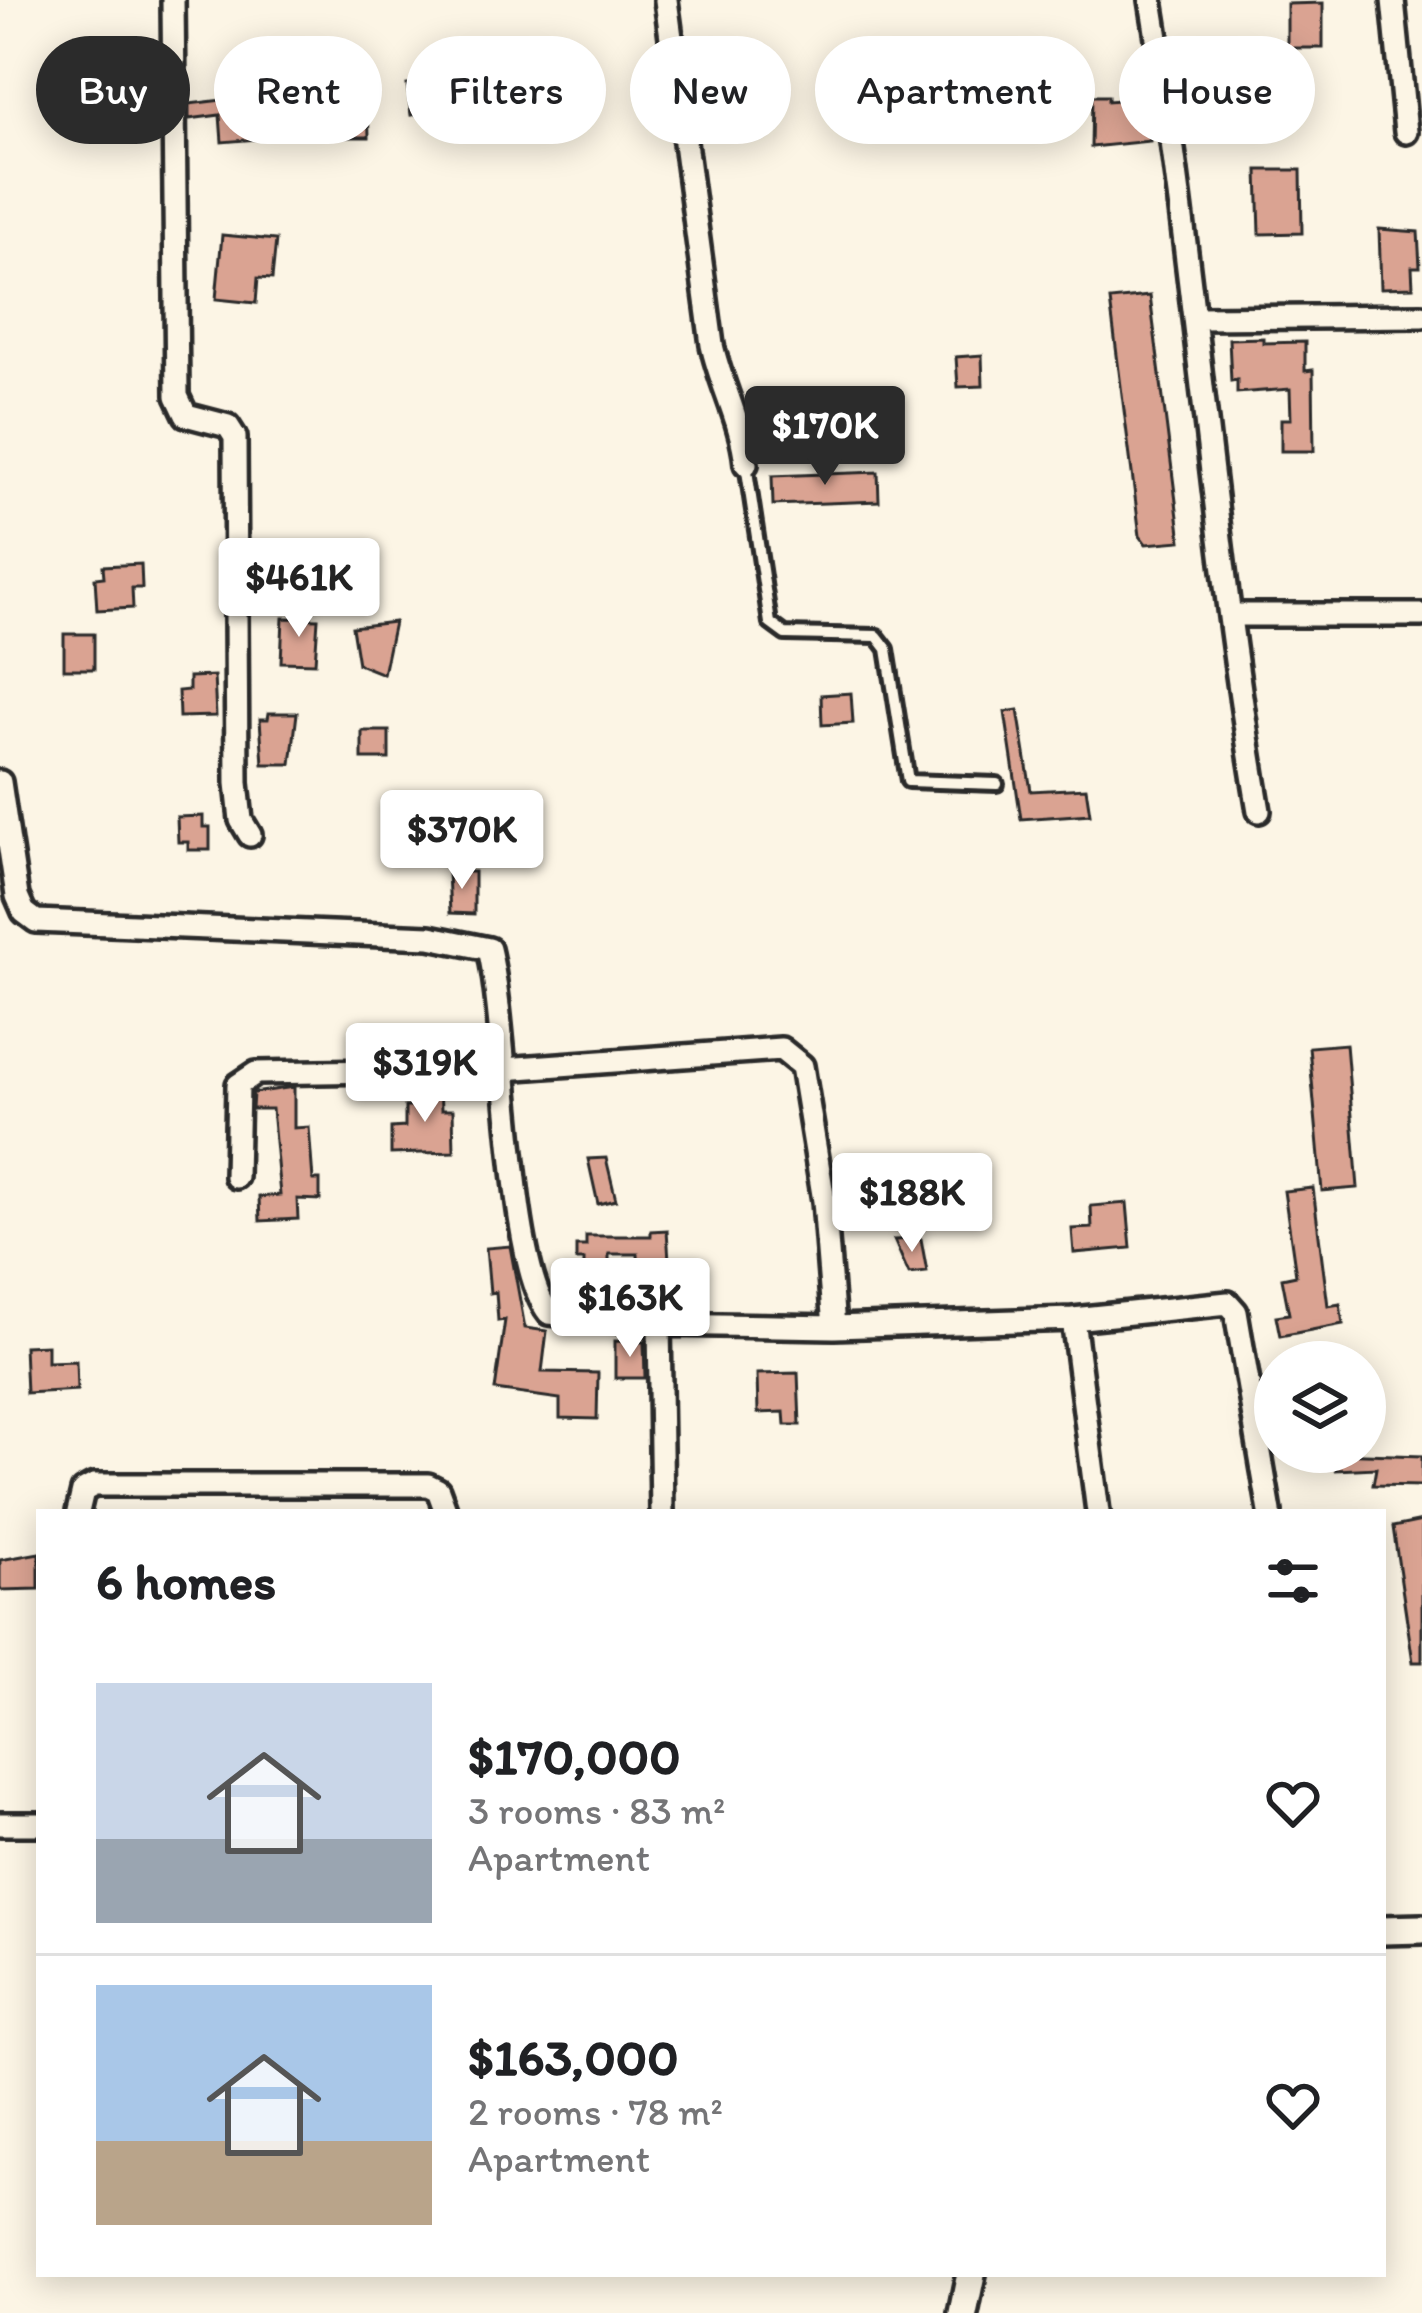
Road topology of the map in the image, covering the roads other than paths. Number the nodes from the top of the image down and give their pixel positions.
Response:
1 (173, 0) edge
2 (666, 0) edge
3 (1151, 0) edge
4 (1393, 0) edge
5 (1406, 132) dead end
6 (1422, 316) edge
7 (1198, 318) junction
8 (746, 464) joint
9 (1230, 615) junction
10 (1422, 615) edge
11 (0, 782) edge
12 (997, 784) dead end
13 (1259, 812) dead end
14 (250, 835) dead end
15 (504, 1069) junction
16 (236, 1177) dead end
17 (1072, 1319) junction
18 (659, 1324) junction
19 (834, 1327) junction
20 (79, 1509) edge
21 (445, 1509) edge
22 (662, 1509) edge
23 (1098, 1509) edge
24 (1269, 1509) edge
25 (0, 1824) edge
26 (36, 1825) edge
27 (1422, 1929) edge
28 (1386, 1930) edge
29 (970, 2277) edge
30 (964, 2313) edge

1 - 14 street
2 - 8 street
3 - 7 street
4 - 5 street
6 - 7 street
7 - 9 street
8 - 12 lane
9 - 10 street
9 - 13 street
11 - 15 street
15 - 16 street
15 - 18 street
15 - 19 street
17 - 19 street
17 - 23 street
17 - 24 street
18 - 19 street
18 - 22 street
20 - 21 street
25 - 26 street
27 - 28 street
29 - 30 street

